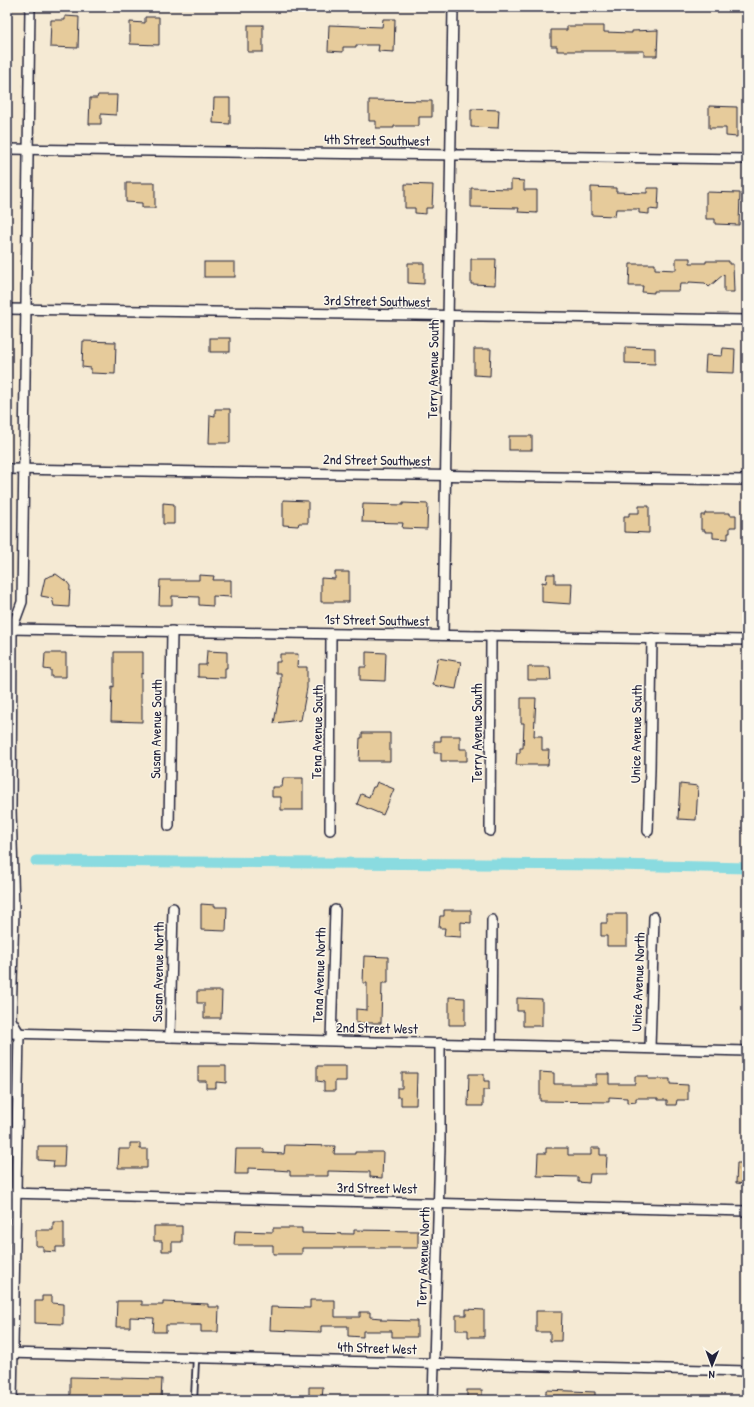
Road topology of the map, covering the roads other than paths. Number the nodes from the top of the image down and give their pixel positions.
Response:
1 (30, 7) edge
2 (453, 7) edge
3 (7, 149) edge
4 (28, 150) junction
5 (450, 156) junction
6 (747, 159) edge
7 (7, 310) edge
8 (26, 310) junction
9 (448, 316) junction
10 (747, 320) edge
11 (7, 469) edge
12 (24, 469) junction
13 (446, 475) junction
14 (747, 480) edge
15 (9, 629) edge
16 (172, 631) junction
17 (332, 634) junction
18 (443, 635) junction
19 (491, 636) junction
20 (652, 638) junction
21 (747, 640) edge
22 (169, 826) dead end
23 (330, 830) dead end
24 (490, 831) dead end
25 (648, 831) dead end
26 (173, 908) dead end
27 (335, 910) dead end
28 (654, 917) dead end
29 (492, 920) dead end
30 (7, 1033) edge
31 (19, 1033) junction
32 (170, 1037) junction
33 (331, 1040) junction
34 (440, 1043) junction
35 (491, 1044) junction
36 (650, 1048) junction
37 (747, 1051) edge
38 (12, 1194) edge
39 (438, 1203) junction
40 (747, 1211) edge
41 (10, 1353) edge
42 (196, 1358) junction
43 (434, 1364) junction
44 (747, 1371) edge
45 (12, 1400) edge
46 (194, 1400) edge
47 (433, 1400) edge

1 - 4 street
2 - 5 street, Terry Avenue South
3 - 4 street, 4th Street Southwest
4 - 5 street, 4th Street Southwest
4 - 8 street
5 - 6 street, 4th Street Southwest
5 - 9 street, Terry Avenue South
7 - 8 street, 3rd Street Southwest
8 - 9 street, 3rd Street Southwest
8 - 12 street
9 - 10 street, 3rd Street Southwest
9 - 13 street, Terry Avenue South
11 - 12 street, 2nd Street Southwest
12 - 13 street, 2nd Street Southwest
12 - 15 street
13 - 14 street, 2nd Street Southwest
13 - 18 street, Terry Avenue South
15 - 16 street, 1st Street Southwest
15 - 31 street
16 - 17 street, 1st Street Southwest
16 - 22 street, Susan Avenue South
17 - 18 street, 1st Street Southwest
17 - 23 street, Tena Avenue South
18 - 19 street, 1st Street Southwest
19 - 20 street, 1st Street Southwest
19 - 24 street, Terry Avenue South
20 - 21 street, 1st Street Southwest
20 - 25 street, Unice Avenue South
26 - 32 street, Susan Avenue North
27 - 33 street, Tena Avenue North
28 - 36 street, Unice Avenue North
29 - 35 street
30 - 31 street, 2nd Street West
31 - 32 street, 2nd Street West
31 - 38 street
32 - 33 street, 2nd Street West
33 - 34 street, 2nd Street West
34 - 35 street, 2nd Street West
34 - 39 street, Terry Avenue North
35 - 36 street, 2nd Street West
36 - 37 street, 2nd Street West
38 - 39 street, 3rd Street West
38 - 41 street
39 - 40 street, 3rd Street West
39 - 43 street, Terry Avenue North
41 - 42 street, 4th Street West
41 - 45 street
42 - 43 street, 4th Street West
42 - 46 lane
43 - 44 street, 4th Street West
43 - 47 street, Terry Avenue North

